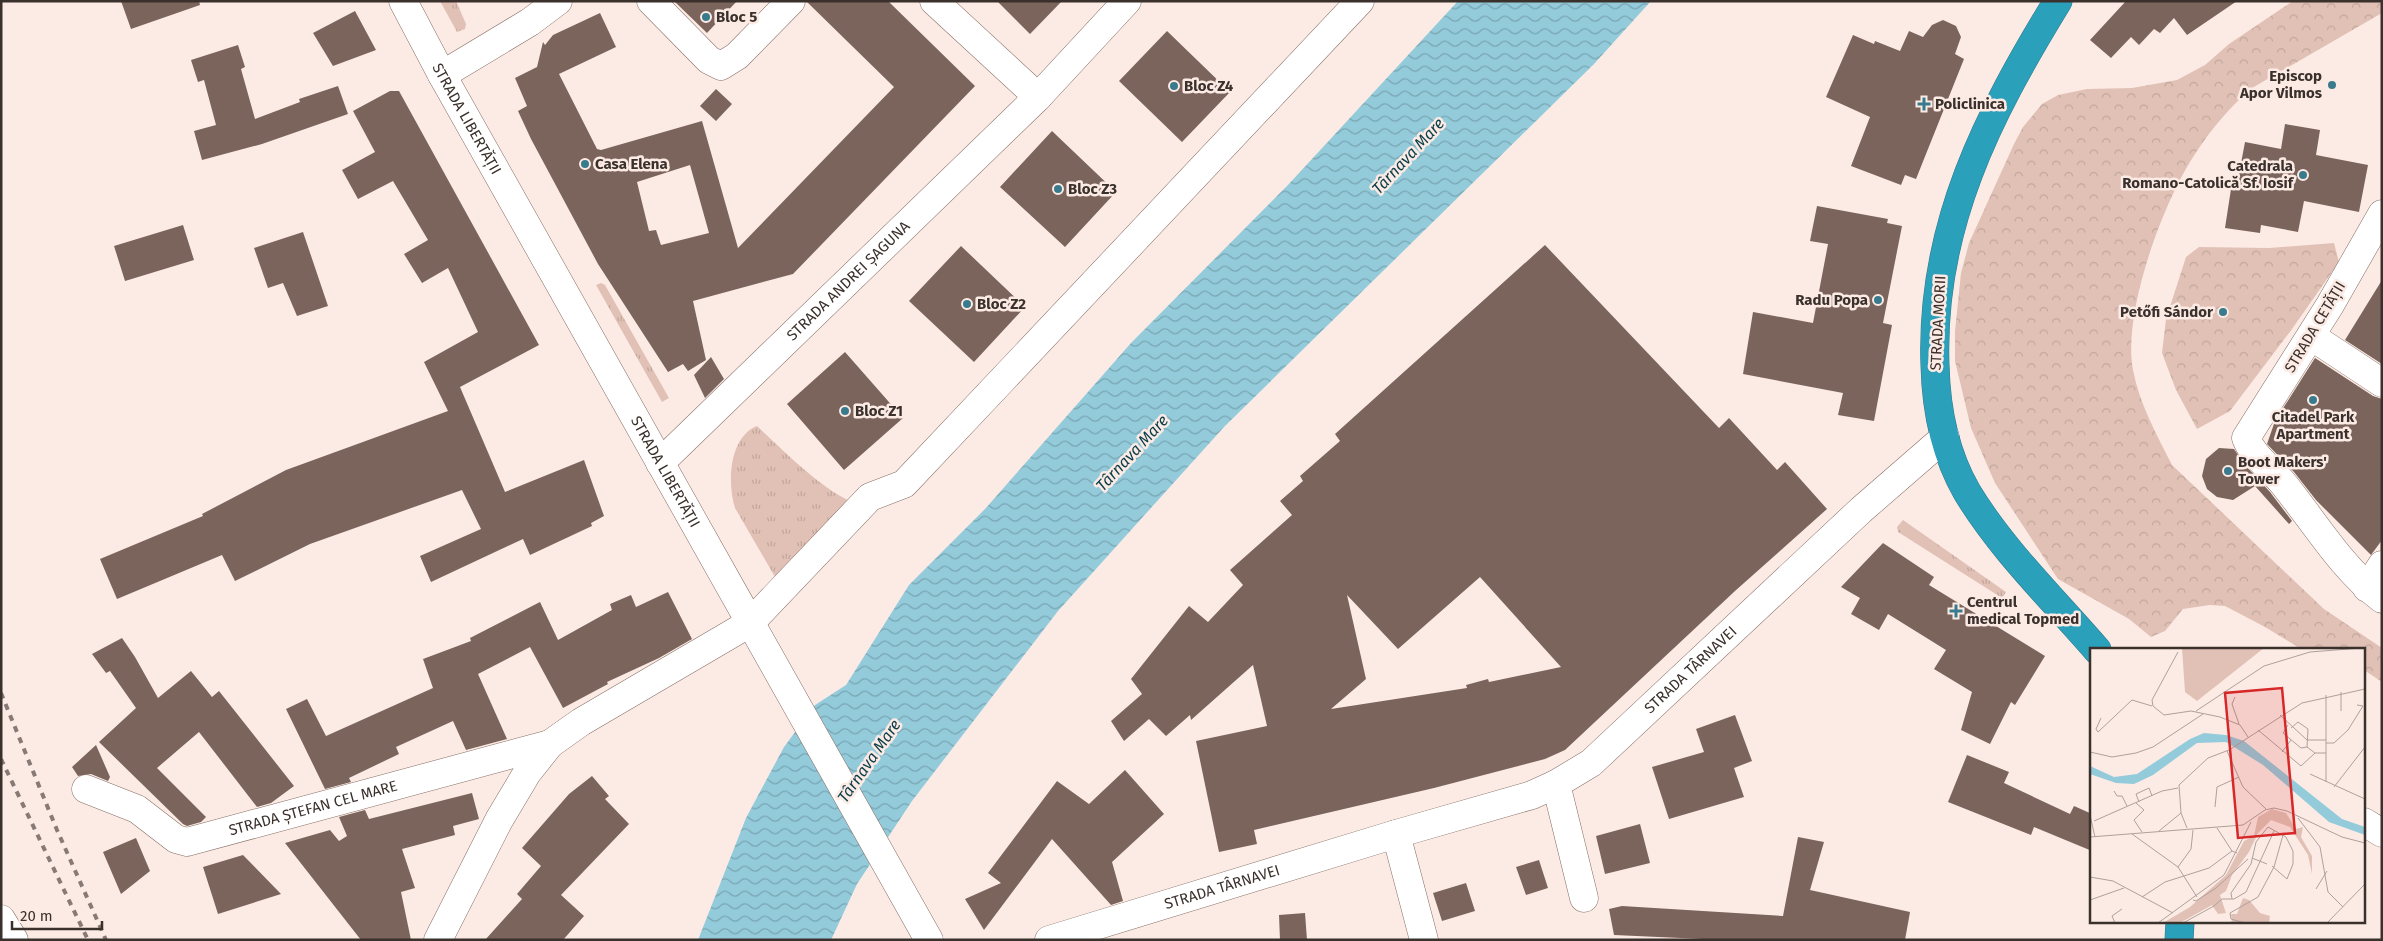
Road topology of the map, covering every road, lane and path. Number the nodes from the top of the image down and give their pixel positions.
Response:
1 (403, 1) edge
2 (558, 1) edge
3 (651, 1) edge
4 (791, 1) edge
5 (934, 1) edge
6 (1127, 1) edge
7 (1360, 1) edge
8 (2058, 1) edge
9 (442, 75) junction
10 (1038, 97) junction
11 (2382, 214) edge
12 (2311, 336) junction
13 (2382, 383) edge
14 (1945, 437) junction
15 (660, 463) junction
16 (2382, 565) edge
17 (2374, 593) edge
18 (755, 630) junction
19 (2095, 648) edge
20 (550, 744) junction
21 (1556, 784) junction
22 (86, 789) dead end
23 (2366, 823) edge
24 (2382, 833) edge
25 (1396, 834) junction
26 (1584, 898) dead end
27 (1, 918) edge
28 (2180, 924) edge
29 (14, 940) edge
30 (438, 940) edge
31 (929, 940) edge
32 (1049, 940) edge
33 (1424, 940) edge
34 (2179, 940) edge

1 - 9 street, STRADA LIBERTĂȚII
2 - 9 street
3 - 4 street
5 - 10 street
6 - 10 street, STRADA ANDREI ȘAGUNA
7 - 18 street, STRADA ȘTEFAN CEL MARE
8 - 14 highway, STRADA MORII
9 - 15 street, STRADA LIBERTĂȚII
10 - 15 street, STRADA ANDREI ȘAGUNA
11 - 12 street, STRADA CETĂȚII
12 - 13 street
12 - 17 street, STRADA CETĂȚII
14 - 19 highway, STRADA MORII
14 - 21 street, STRADA TÂRNAVEI
15 - 18 street, STRADA LIBERTĂȚII
16 - 17 street
18 - 20 street, STRADA ȘTEFAN CEL MARE
18 - 31 street, STRADA LIBERTĂȚII
20 - 22 street, STRADA ȘTEFAN CEL MARE
20 - 30 street, STRADA ȘTEFAN CEL MARE
21 - 25 street, STRADA TÂRNAVEI
21 - 26 street
23 - 24 street
25 - 32 street, STRADA TÂRNAVEI
25 - 33 street
27 - 29 street
28 - 34 highway

